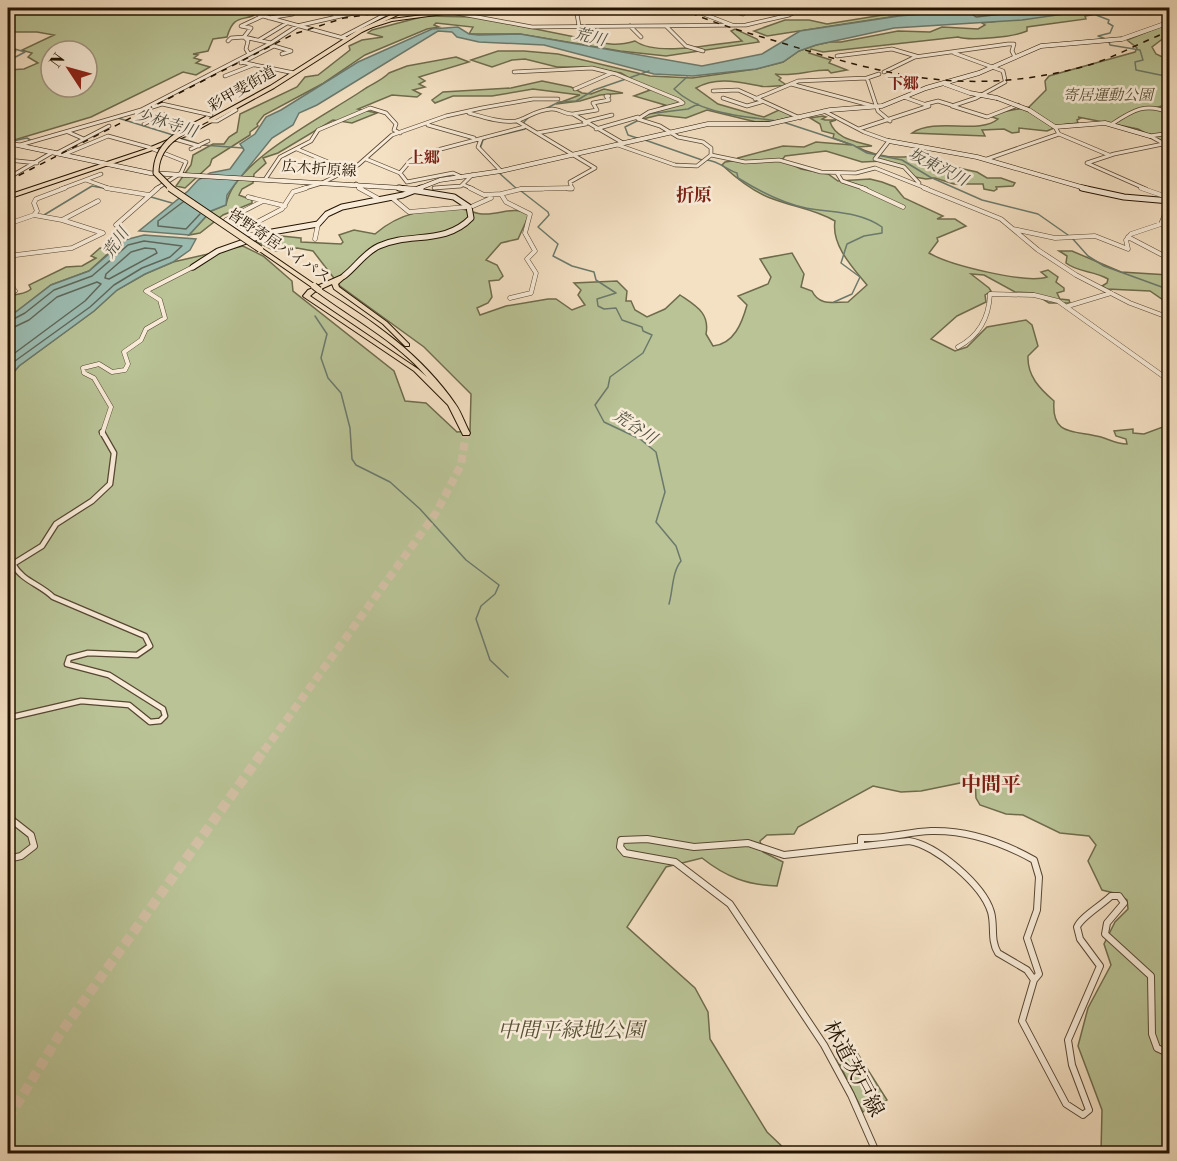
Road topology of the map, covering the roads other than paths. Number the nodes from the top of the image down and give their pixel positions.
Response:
1 (265, 8) edge
2 (280, 8) edge
3 (326, 8) edge
4 (376, 8) edge
5 (408, 8) edge
6 (485, 8) edge
7 (576, 8) edge
8 (673, 8) edge
9 (716, 8) edge
10 (724, 8) edge
11 (803, 8) edge
12 (891, 8) edge
13 (934, 8) edge
14 (689, 9) edge
15 (445, 10) edge
16 (699, 12) junction
17 (743, 14) dead end
18 (384, 15) dead end
19 (263, 16) junction
20 (336, 16) junction
21 (392, 17) dead end
22 (269, 18) junction
23 (401, 19) junction
24 (282, 21) junction
25 (1170, 22) edge
26 (287, 23) junction
27 (297, 26) junction
28 (579, 26) junction
29 (630, 26) junction
30 (666, 26) junction
31 (735, 26) junction
32 (358, 31) junction
33 (244, 37) junction
34 (641, 38) dead end
35 (344, 39) junction
36 (259, 40) junction
37 (228, 41) dead end
38 (271, 43) junction
39 (8, 47) edge
40 (703, 51) dead end
41 (954, 53) junction
42 (249, 54) junction
43 (282, 54) dead end
44 (8, 56) edge
45 (837, 56) dead end
46 (918, 56) junction
47 (1015, 57) junction
48 (1008, 60) junction
49 (235, 61) junction
50 (241, 63) junction
51 (253, 65) junction
52 (993, 67) junction
53 (1003, 71) junction
54 (514, 72) dead end
55 (884, 72) dead end
56 (292, 73) junction
57 (612, 73) junction
58 (879, 74) dead end
59 (225, 76) dead end
60 (867, 78) junction
61 (280, 80) junction
62 (944, 83) junction
63 (791, 84) junction
64 (575, 89) dead end
65 (713, 90) dead end
66 (981, 95) junction
67 (609, 96) dead end
68 (904, 97) junction
69 (995, 97) junction
70 (723, 98) dead end
71 (755, 99) junction
72 (761, 102) junction
73 (926, 104) junction
74 (951, 105) junction
75 (877, 107) junction
76 (554, 108) junction
77 (141, 110) junction
78 (824, 111) junction
79 (468, 113) junction
80 (1170, 113) edge
81 (163, 114) dead end
82 (573, 114) junction
83 (612, 115) dead end
84 (638, 117) junction
85 (210, 118) junction
86 (800, 118) junction
87 (153, 119) junction
88 (517, 121) junction
89 (890, 121) junction
90 (585, 123) junction
91 (144, 124) dead end
92 (1112, 124) junction
93 (428, 125) junction
94 (109, 126) dead end
95 (189, 126) junction
96 (524, 127) junction
97 (1055, 127) junction
98 (596, 129) junction
99 (859, 129) junction
100 (68, 132) junction
101 (400, 133) junction
102 (537, 133) junction
103 (1170, 133) edge
104 (669, 134) junction
105 (1059, 134) junction
106 (1150, 136) junction
107 (169, 137) junction
108 (177, 138) junction
109 (84, 139) junction
110 (475, 139) junction
111 (481, 139) junction
112 (208, 141) dead end
113 (890, 141) junction
114 (8, 143) edge
115 (620, 144) junction
116 (1163, 144) junction
117 (20, 145) junction
118 (199, 146) junction
119 (150, 147) junction
120 (1170, 147) edge
121 (191, 149) dead end
122 (297, 149) junction
123 (55, 152) junction
124 (65, 154) junction
125 (574, 155) junction
126 (711, 155) junction
127 (1109, 155) junction
128 (366, 159) junction
129 (987, 159) junction
130 (8, 160) edge
131 (38, 163) junction
132 (105, 163) junction
133 (347, 170) junction
134 (501, 171) junction
135 (400, 173) junction
136 (837, 173) junction
137 (101, 174) dead end
138 (181, 174) junction
139 (472, 175) junction
140 (462, 177) junction
141 (8, 178) edge
142 (263, 178) junction
143 (86, 180) junction
144 (326, 181) junction
145 (356, 183) junction
146 (464, 185) junction
147 (434, 188) dead end
148 (927, 188) junction
149 (418, 189) junction
150 (501, 194) junction
151 (149, 195) junction
152 (8, 196) edge
153 (493, 196) junction
154 (248, 197) dead end
155 (391, 197) junction
156 (379, 199) junction
157 (1170, 200) edge
158 (98, 201) dead end
159 (263, 201) junction
160 (285, 206) junction
161 (473, 206) dead end
162 (466, 207) dead end
163 (903, 207) dead end
164 (34, 215) junction
165 (62, 220) junction
166 (8, 224) edge
167 (318, 224) junction
168 (116, 225) dead end
169 (1013, 229) junction
170 (240, 231) junction
171 (263, 236) junction
172 (1128, 237) junction
173 (315, 239) dead end
174 (8, 256) edge
175 (1170, 259) edge
176 (194, 267) joint
177 (344, 276) junction
178 (8, 282) edge
179 (15, 291) dead end
180 (1111, 293) junction
181 (510, 298) dead end
182 (1068, 306) junction
183 (1170, 318) edge
184 (958, 346) dead end
185 (1170, 381) edge
186 (453, 406) junction
187 (466, 433) tunnel mouth
188 (8, 718) edge
189 (8, 817) edge
190 (861, 846) junction
191 (8, 859) edge
192 (1034, 980) junction
193 (1170, 1054) edge
194 (877, 1154) edge

1 - 19 street
2 - 19 street
3 - 20 street
4 - 20 street
5 - 32 highway, 彩甲斐街道
5 - 32 highway, 彩甲斐街道, bridge
6 - 15 main road
7 - 28 street
8 - 14 street, bridge
9 - 16 street
10 - 17 street
11 - 31 street
12 - 13 street
14 - 16 street
15 - 23 main road
15 - 28 street
16 - 31 street
18 - 35 street
19 - 22 street
19 - 33 street
20 - 27 street
21 - 23 street
22 - 24 street
22 - 24 street
23 - 32 main road
24 - 26 street
25 - 47 street
26 - 27 street
26 - 36 street
27 - 35 street
27 - 38 street
28 - 29 street
29 - 30 street
29 - 34 street
30 - 31 street
30 - 40 street
32 - 35 highway, 彩甲斐街道
33 - 36 street
33 - 37 street
33 - 42 street
35 - 56 highway, 彩甲斐街道
36 - 38 street
38 - 42 street
39 - 44 street
41 - 46 street
41 - 47 street
41 - 52 street
42 - 49 street
43 - 50 street
45 - 46 street
46 - 55 street
47 - 48 street
48 - 52 street
48 - 53 street
49 - 50 street
49 - 77 street
50 - 51 street
51 - 56 street
51 - 59 street
52 - 53 street
52 - 62 street
53 - 66 street
54 - 57 street
56 - 61 highway, 彩甲斐街道
57 - 64 street
57 - 84 street
58 - 60 street
60 - 63 street
60 - 75 street
61 - 85 highway, 彩甲斐街道
61 - 85 highway, 皆野寄居バイパス
61 - 85 highway, 彩甲斐街道
62 - 66 street
62 - 68 street
63 - 71 street
63 - 75 street
65 - 71 street
66 - 69 street
66 - 74 street
67 - 82 street
68 - 73 street
68 - 75 street
69 - 74 street
69 - 97 street, bridge
70 - 72 street
71 - 72 street
72 - 86 street
73 - 74 street
73 - 89 street
75 - 78 street
75 - 89 street
76 - 79 street
76 - 82 street
76 - 88 street
77 - 85 street
77 - 100 street
78 - 86 street
78 - 99 street
79 - 88 street
79 - 93 street
80 - 92 street
81 - 87 street
82 - 90 street
83 - 90 street
84 - 98 street
84 - 104 street
85 - 95 highway, 彩甲斐街道
85 - 108 highway, 彩甲斐街道
85 - 186 highway, 皆野寄居バイパス, bridge
86 - 104 street
87 - 91 street
87 - 95 street
88 - 96 street
89 - 99 street
90 - 98 street
90 - 102 street
92 - 97 street
92 - 106 street
93 - 101 street
93 - 110 street
94 - 109 street
95 - 107 highway, 彩甲斐街道
96 - 102 street
96 - 111 street
97 - 105 street
98 - 115 street
99 - 113 street
100 - 109 street
100 - 117 street
101 - 122 street
101 - 128 street
102 - 125 street
103 - 106 street
104 - 115 street
104 - 126 street
105 - 127 street
105 - 129 street
106 - 116 street
107 - 108 highway
107 - 119 highway, 彩甲斐街道
108 - 118 street
108 - 119 highway, 彩甲斐街道
109 - 123 street
110 - 111 street
110 - 135 street
111 - 134 street
112 - 118 street
113 - 129 street
113 - 148 street
114 - 117 street, 広木折原線
115 - 125 street
115 - 126 street
116 - 120 street
116 - 127 street
117 - 123 street, 広木折原線
118 - 121 street
119 - 124 street
119 - 132 highway, 彩甲斐街道
119 - 138 street
122 - 133 street
122 - 142 street
123 - 124 street, 広木折原線
123 - 131 street
124 - 132 street, 広木折原線
125 - 134 street
125 - 150 street
126 - 136 street
127 - 157 street
128 - 133 street
128 - 135 street
129 - 157 street
130 - 131 street
131 - 141 street
132 - 138 street, 広木折原線
132 - 152 highway, 彩甲斐街道
133 - 144 street
134 - 139 street
135 - 140 street
136 - 148 street
136 - 163 street
137 - 143 street
138 - 142 street, 広木折原線
138 - 151 street
139 - 140 street
139 - 146 street
140 - 149 street
142 - 144 street, 広木折原線
143 - 151 street
143 - 164 street
144 - 145 street, 広木折原線
144 - 160 street
145 - 149 street, 広木折原線
145 - 156 street
146 - 147 street
146 - 153 street
148 - 169 street
149 - 155 street
149 - 177 street, 広木折原線
150 - 153 street
150 - 181 street
151 - 168 street
153 - 161 street
154 - 159 street
155 - 156 street
155 - 162 street
156 - 167 street
157 - 172 street
158 - 165 street
159 - 160 street
159 - 170 street
160 - 170 street
164 - 165 street
164 - 166 street
165 - 174 street
167 - 171 street
167 - 173 street
169 - 172 street
169 - 180 street
170 - 171 street
171 - 176 street
172 - 175 street
176 - 188 street
177 - 186 highway
177 - 186 highway
178 - 179 street
180 - 182 street
180 - 183 street
182 - 184 street
182 - 185 street
186 - 187 highway, 皆野寄居バイパス
189 - 191 street
190 - 192 street
190 - 192 street
190 - 194 street, 林道茨戸線
192 - 193 street

